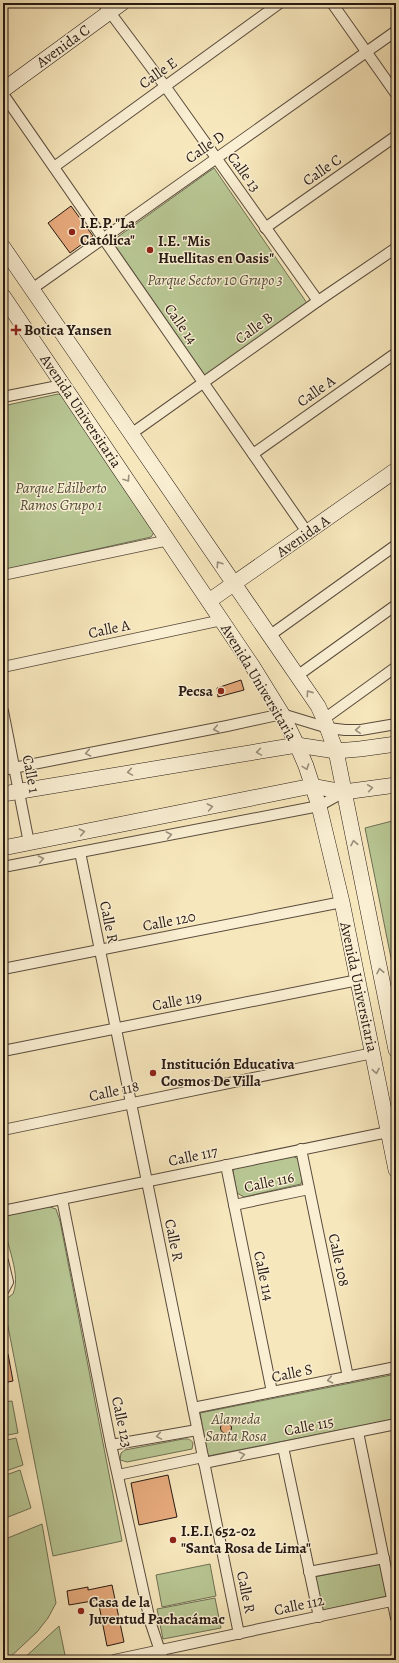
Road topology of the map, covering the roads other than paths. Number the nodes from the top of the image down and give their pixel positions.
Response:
1 (122, 3) edge
2 (280, 3) edge
3 (332, 3) edge
4 (107, 8) edge
5 (396, 31) edge
6 (366, 52) junction
7 (165, 86) junction
8 (3, 90) edge
9 (3, 94) edge
10 (396, 94) edge
11 (396, 136) edge
12 (216, 158) junction
13 (54, 168) junction
14 (266, 228) junction
15 (103, 238) junction
16 (3, 247) edge
17 (395, 252) edge
18 (32, 289) junction
19 (3, 296) edge
20 (318, 301) junction
21 (396, 353) edge
22 (204, 383) junction
23 (63, 385) junction
24 (3, 397) edge
25 (131, 434) junction
26 (253, 454) junction
27 (396, 470) edge
28 (308, 532) junction
29 (169, 540) junction
30 (396, 545) edge
31 (3, 575) edge
32 (233, 584) junction
33 (209, 601) junction
34 (396, 605) edge
35 (222, 620) junction
36 (269, 636) junction
37 (3, 667) edge
38 (396, 667) edge
39 (297, 676) junction
40 (3, 711) edge
41 (282, 714) junction
42 (326, 723) junction
43 (396, 724) edge
44 (396, 744) edge
45 (297, 745) junction
46 (336, 751) junction
47 (14, 767) junction
48 (3, 770) edge
49 (396, 785) edge
50 (312, 786) junction
51 (18, 791) junction
52 (344, 792) junction
53 (3, 794) edge
54 (319, 806) junction
55 (28, 843) junction
56 (3, 848) edge
57 (80, 852) junction
58 (3, 866) edge
59 (342, 902) junction
60 (100, 950) junction
61 (3, 970) edge
62 (358, 980) junction
63 (116, 1028) junction
64 (396, 1050) edge
65 (3, 1051) edge
66 (373, 1053) junction
67 (131, 1103) junction
68 (3, 1130) edge
69 (388, 1132) junction
70 (301, 1149) junction
71 (226, 1165) junction
72 (396, 1170) edge
73 (147, 1181) junction
74 (309, 1189) junction
75 (62, 1199) junction
76 (234, 1205) junction
77 (3, 1211) edge
78 (3, 1262) edge
79 (5, 1289) edge
80 (396, 1367) edge
81 (348, 1377) junction
82 (272, 1392) junction
83 (193, 1408) junction
84 (396, 1424) edge
85 (197, 1430) junction
86 (358, 1432) junction
87 (111, 1444) junction
88 (283, 1447) junction
89 (203, 1460) junction
90 (118, 1475) junction
91 (384, 1558) junction
92 (309, 1572) junction
93 (394, 1601) edge
94 (319, 1616) junction
95 (396, 1618) edge
96 (239, 1634) junction
97 (162, 1655) edge
98 (114, 1660) edge

1 - 4 street, Avenida C
2 - 7 street, Calle E
3 - 6 street
4 - 7 street, Calle 13
4 - 8 street, Avenida C
5 - 6 street, Calle D
6 - 10 street
6 - 12 street, Calle D
7 - 12 street, Calle 13
7 - 13 street, Calle E
9 - 13 street, Calle 14
11 - 14 street, Calle C
12 - 14 street, Calle 13
12 - 15 street, Calle D
13 - 15 street, Calle 14
14 - 20 street, Calle 13
15 - 18 street, Calle D
15 - 22 street, Calle 14
16 - 18 street, Avenida Universitaria
17 - 20 street, Calle B
18 - 25 street, Avenida Universitaria
19 - 23 street, Avenida Universitaria
20 - 22 street, Calle B
21 - 26 street, Calle A
22 - 25 street, Calle B
22 - 26 street, Calle 14
23 - 24 street
23 -> 29 street, Avenida Universitaria
32 -> 25 street, Avenida Universitaria
26 - 28 street, Calle 14
27 - 28 street, Avenida A
28 - 32 street, Avenida A
29 - 31 street
29 - 33 street, Avenida Universitaria
30 - 36 street
32 - 33 street, Avenida A
32 - 36 street, Avenida Universitaria
33 - 35 street, Avenida Universitaria
34 - 39 street
35 - 37 street, Calle A
35 - 41 street, Avenida Universitaria
36 - 39 street, Avenida Universitaria
38 - 42 street
42 -> 39 street, Avenida Universitaria
40 - 47 street, Calle 1
41 - 42 street
41 - 45 street, Avenida Universitaria
41 -> 47 street
43 -> 42 street
42 - 46 street, Avenida Universitaria
44 - 46 street
45 - 46 street
45 -> 50 street, Avenida Universitaria
45 -> 51 street
46 - 52 street, Avenida Universitaria
47 - 48 street
47 - 51 street, Calle 1
52 -> 49 street
50 - 52 street
50 - 54 street, Avenida Universitaria
55 -> 50 street
51 - 53 street
51 - 55 street, Calle 1
52 - 54 street
64 -> 52 street, Avenida Universitaria
57 -> 54 street
54 - 59 street, Avenida Universitaria
55 - 56 street
58 -> 57 street
57 - 60 street, Calle R
59 - 60 street, Calle 120
59 - 62 street, Avenida Universitaria
60 - 61 street, Calle 120
60 - 63 street, Calle R
62 - 63 street, Calle 119
62 - 66 street, Avenida Universitaria
63 - 65 street, Calle 119
63 - 67 street, Calle R
66 - 67 street, Calle 118
66 -> 69 street, Avenida Universitaria
67 - 68 street, Calle 118
67 - 73 street, Calle R
69 - 70 street, Calle 117
69 - 72 street, Avenida Universitaria
70 - 71 street, Calle 117
70 - 74 street, Calle 108
71 - 73 street, Calle 117
71 - 76 street, Calle 114
73 - 75 street, Calle 117
73 - 83 street, Calle R
74 - 76 street, Calle 116
74 - 81 street, Calle 108
75 - 77 street, Calle 117
75 - 87 street, Calle 123
76 - 82 street, Calle 114
78 - 79 street
80 - 81 street, Calle S
81 -> 82 street, Calle S
82 - 83 street, Calle S
83 - 85 street, Calle R
84 - 86 street, Calle 115
85 -> 87 street
85 - 89 street, Calle R
86 - 88 street, Calle 115
86 - 91 street
87 - 90 street, Calle 123
89 -> 88 street, Calle 115
88 - 92 street
89 - 90 street, Calle 115
89 - 96 street, Calle R
90 - 97 street, Calle 123
91 - 92 street
91 - 93 street
92 - 94 street
93 - 94 street, Calle 112
93 - 95 street
94 - 96 street, Calle 112
96 - 97 street, Calle 112
97 - 98 street, Calle 112

